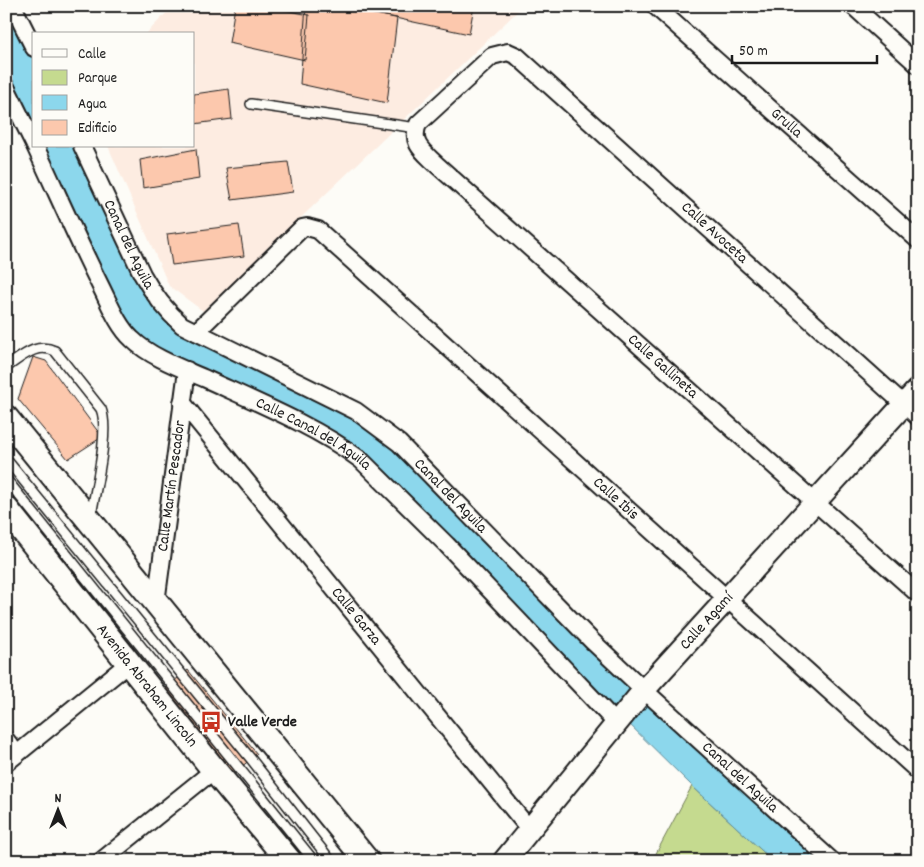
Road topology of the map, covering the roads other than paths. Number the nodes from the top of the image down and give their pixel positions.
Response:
1 (13, 6) edge
2 (655, 6) edge
3 (853, 6) edge
4 (32, 44) edge
5 (918, 65) edge
6 (9, 96) edge
7 (251, 104) dead end
8 (416, 130) junction
9 (32, 141) edge
10 (35, 148) edge
11 (83, 148) edge
12 (918, 240) edge
13 (196, 332) junction
14 (6, 367) edge
15 (187, 370) junction
16 (182, 402) junction
17 (913, 404) edge
18 (6, 418) edge
19 (6, 459) edge
20 (6, 479) edge
21 (814, 503) junction
22 (6, 509) edge
23 (90, 521) junction
24 (918, 594) edge
25 (727, 600) junction
26 (156, 603) junction
27 (129, 663) junction
28 (641, 694) junction
29 (620, 721) junction
30 (6, 740) edge
31 (12, 758) edge
32 (214, 770) junction
33 (918, 771) edge
34 (530, 830) junction
35 (101, 861) edge
36 (289, 861) edge
37 (314, 861) edge
38 (331, 861) edge
39 (367, 861) edge
40 (504, 861) edge
41 (832, 861) edge

1 - 4 street
2 - 12 street, Grulla
3 - 5 street
6 - 9 street, Calle Canal del Águila
7 - 8 lane
8 - 17 street, Calle Avoceta
8 - 21 street, Calle Gallineta
10 - 15 street, Calle Canal del Águila
11 - 13 street, Canal del Aguila
13 - 25 street, Calle Ibis
13 - 28 street, Canal del Aguila
14 - 23 lane
15 - 16 street, Calle Martín Pescador
15 - 29 street, Calle Canal del Águila
16 - 26 street, Calle Martín Pescador
16 - 34 street, Calle Garza
17 - 21 street, Calle Agamí
18 - 23 main road
19 - 38 lane
20 - 37 lane
21 - 24 street, Calle Gallineta
21 - 25 street, Calle Agamí
22 - 27 main road, Avenida Abraham Lincoln
23 - 26 main road
25 - 28 street, Calle Agamí
25 - 33 street, Calle Ibis
26 - 39 main road
27 - 31 street
27 - 32 main road, Avenida Abraham Lincoln
28 - 29 street, Calle Agamí
28 - 41 street, Canal del Aguila
29 - 34 street, Calle Agamí
30 - 31 street
32 - 35 street
32 - 36 main road, Avenida Abraham Lincoln
34 - 40 street, Calle Agamí

